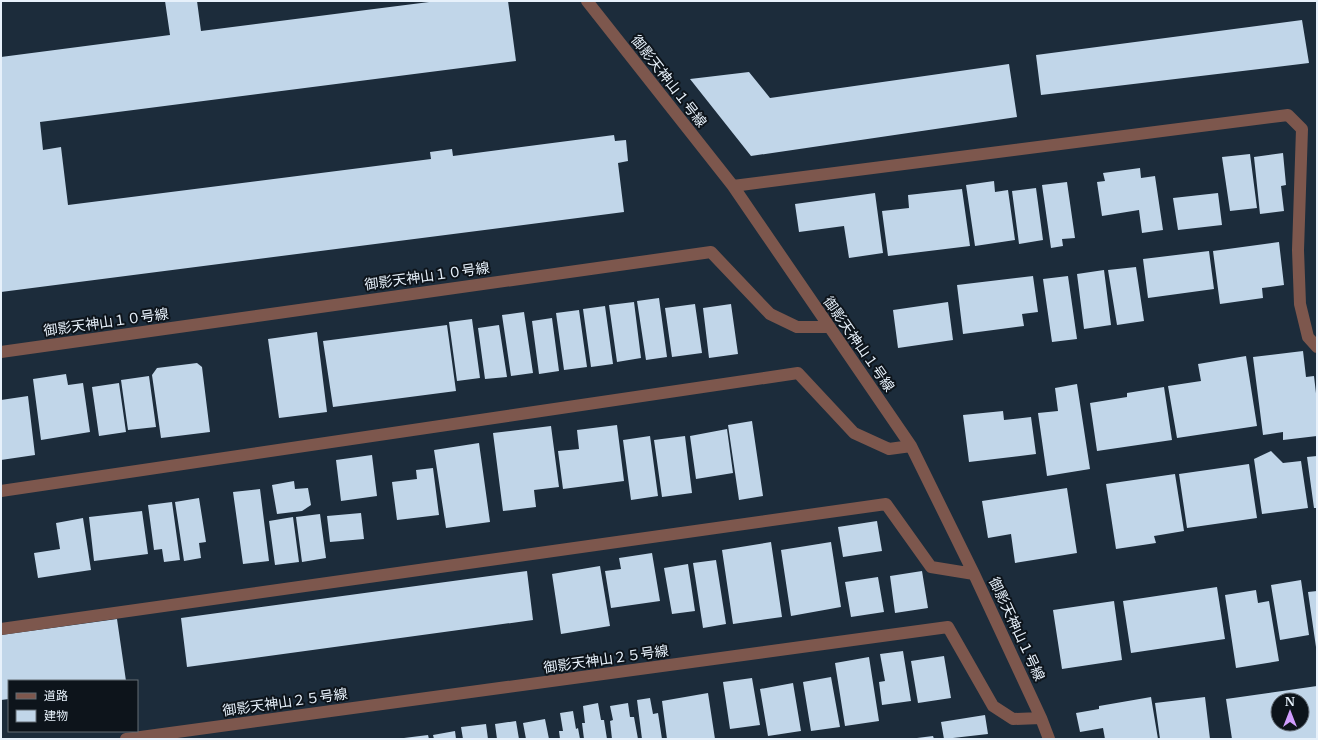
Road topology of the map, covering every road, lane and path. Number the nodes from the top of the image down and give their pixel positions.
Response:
1 (587, 1) edge
2 (733, 186) junction
3 (829, 327) junction
4 (1317, 347) edge
5 (1, 352) edge
6 (911, 446) junction
7 (1, 491) edge
8 (974, 574) junction
9 (1, 629) edge
10 (1041, 718) junction
11 (126, 739) edge
12 (1049, 739) edge

1 - 2 street, 御影天神山１号線
2 - 3 street, 御影天神山１号線
2 - 4 street
3 - 5 street, 御影天神山１０号線
3 - 6 street, 御影天神山１号線
6 - 7 street
6 - 8 street, 御影天神山１号線
8 - 9 street
8 - 10 street, 御影天神山１号線
10 - 11 street, 御影天神山２５号線
10 - 12 street, 御影天神山１号線

